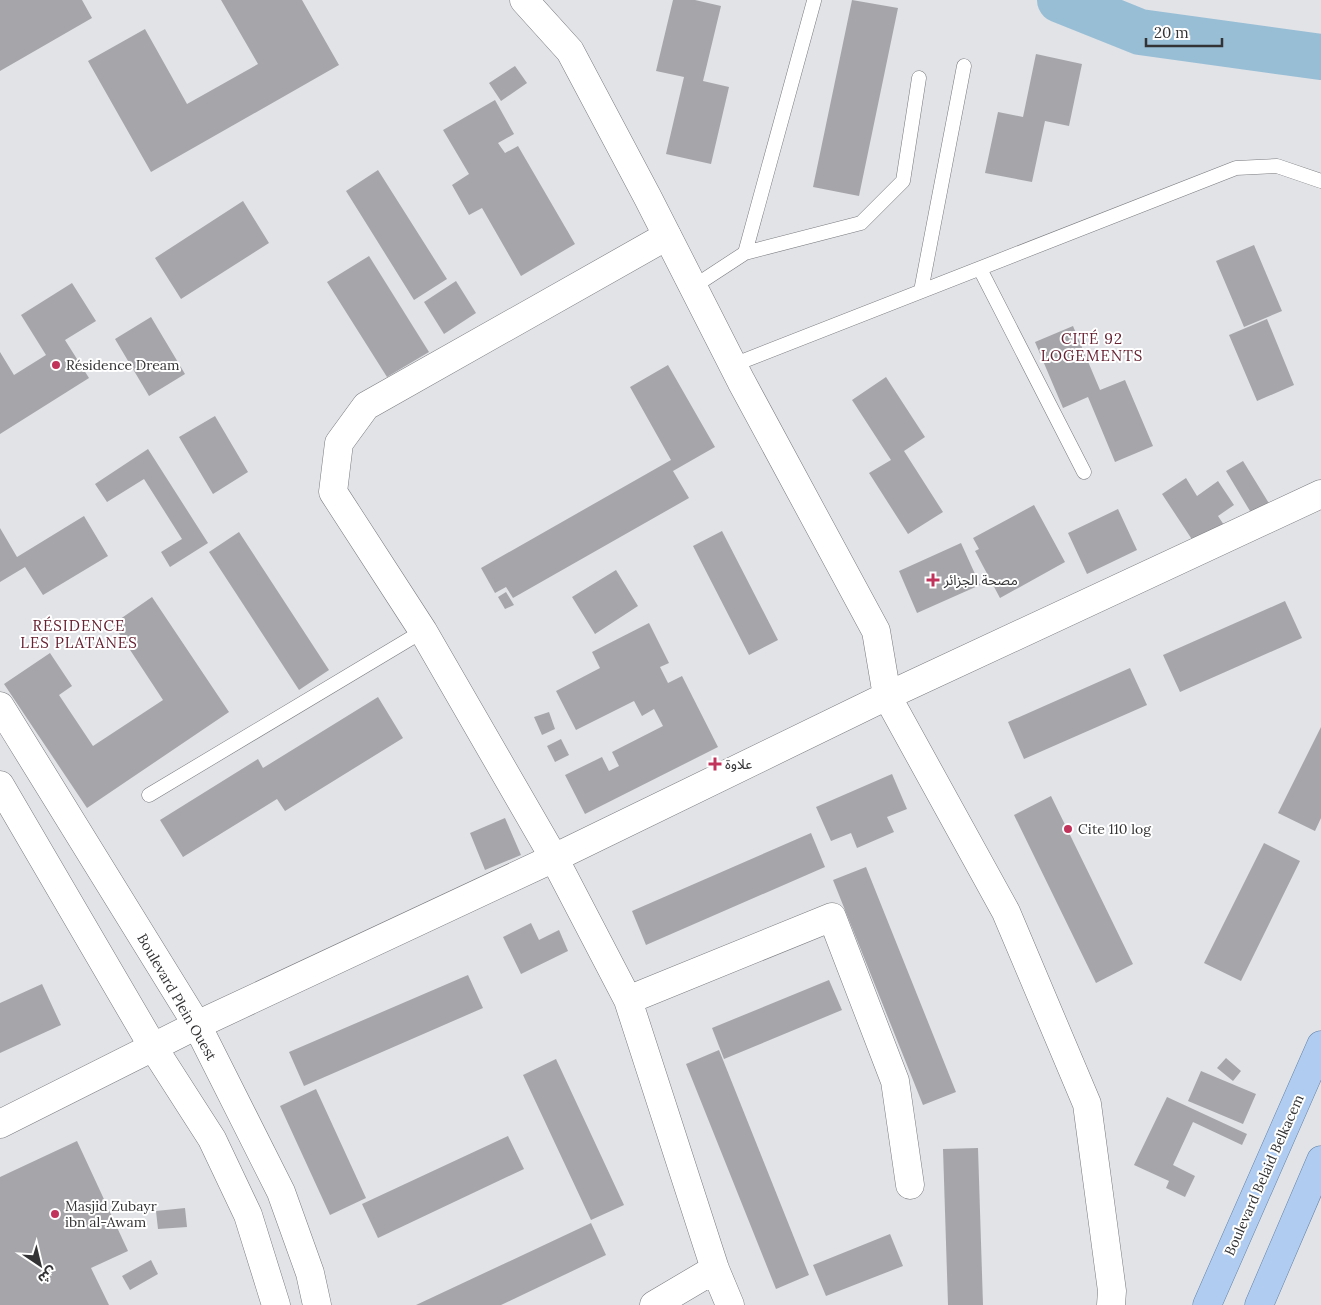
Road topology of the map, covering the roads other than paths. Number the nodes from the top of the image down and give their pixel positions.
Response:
1 (524, 0) edge
2 (814, 1) edge
3 (964, 66) dead end
4 (919, 78) dead end
5 (1321, 181) edge
6 (667, 236) junction
7 (745, 253) junction
8 (980, 269) junction
9 (693, 287) junction
10 (921, 291) junction
11 (733, 366) junction
12 (1084, 472) dead end
13 (1321, 494) edge
14 (423, 631) junction
15 (887, 696) junction
16 (0, 706) edge
17 (0, 785) edge
18 (149, 795) dead end
19 (554, 858) junction
20 (628, 1000) junction
21 (197, 1025) junction
22 (1321, 1045) edge
23 (153, 1046) junction
24 (0, 1124) edge
25 (1321, 1160) edge
26 (910, 1185) dead end
27 (715, 1269) junction
28 (276, 1305) edge
29 (317, 1305) edge
30 (654, 1305) edge
31 (730, 1305) edge
32 (1111, 1305) edge
33 (1207, 1305) edge
34 (1260, 1305) edge

1 - 6 street
2 - 7 lane
3 - 10 lane
4 - 7 lane
5 - 8 lane
6 - 9 street
6 - 14 street
7 - 9 lane
8 - 10 lane
8 - 12 lane
9 - 11 street
10 - 11 lane
11 - 15 street
13 - 15 street
14 - 18 lane
14 - 19 street
15 - 19 street
15 - 32 street
16 - 21 street, Boulevard Plein Ouest
17 - 23 street
19 - 20 street
19 - 21 street
20 - 26 street
20 - 27 street
21 - 23 street
21 - 29 street, Boulevard Plein Ouest
22 - 33 main road, Boulevard Belaid Belkacem
23 - 24 street
23 - 28 street
25 - 34 main road
27 - 30 street
27 - 31 street

